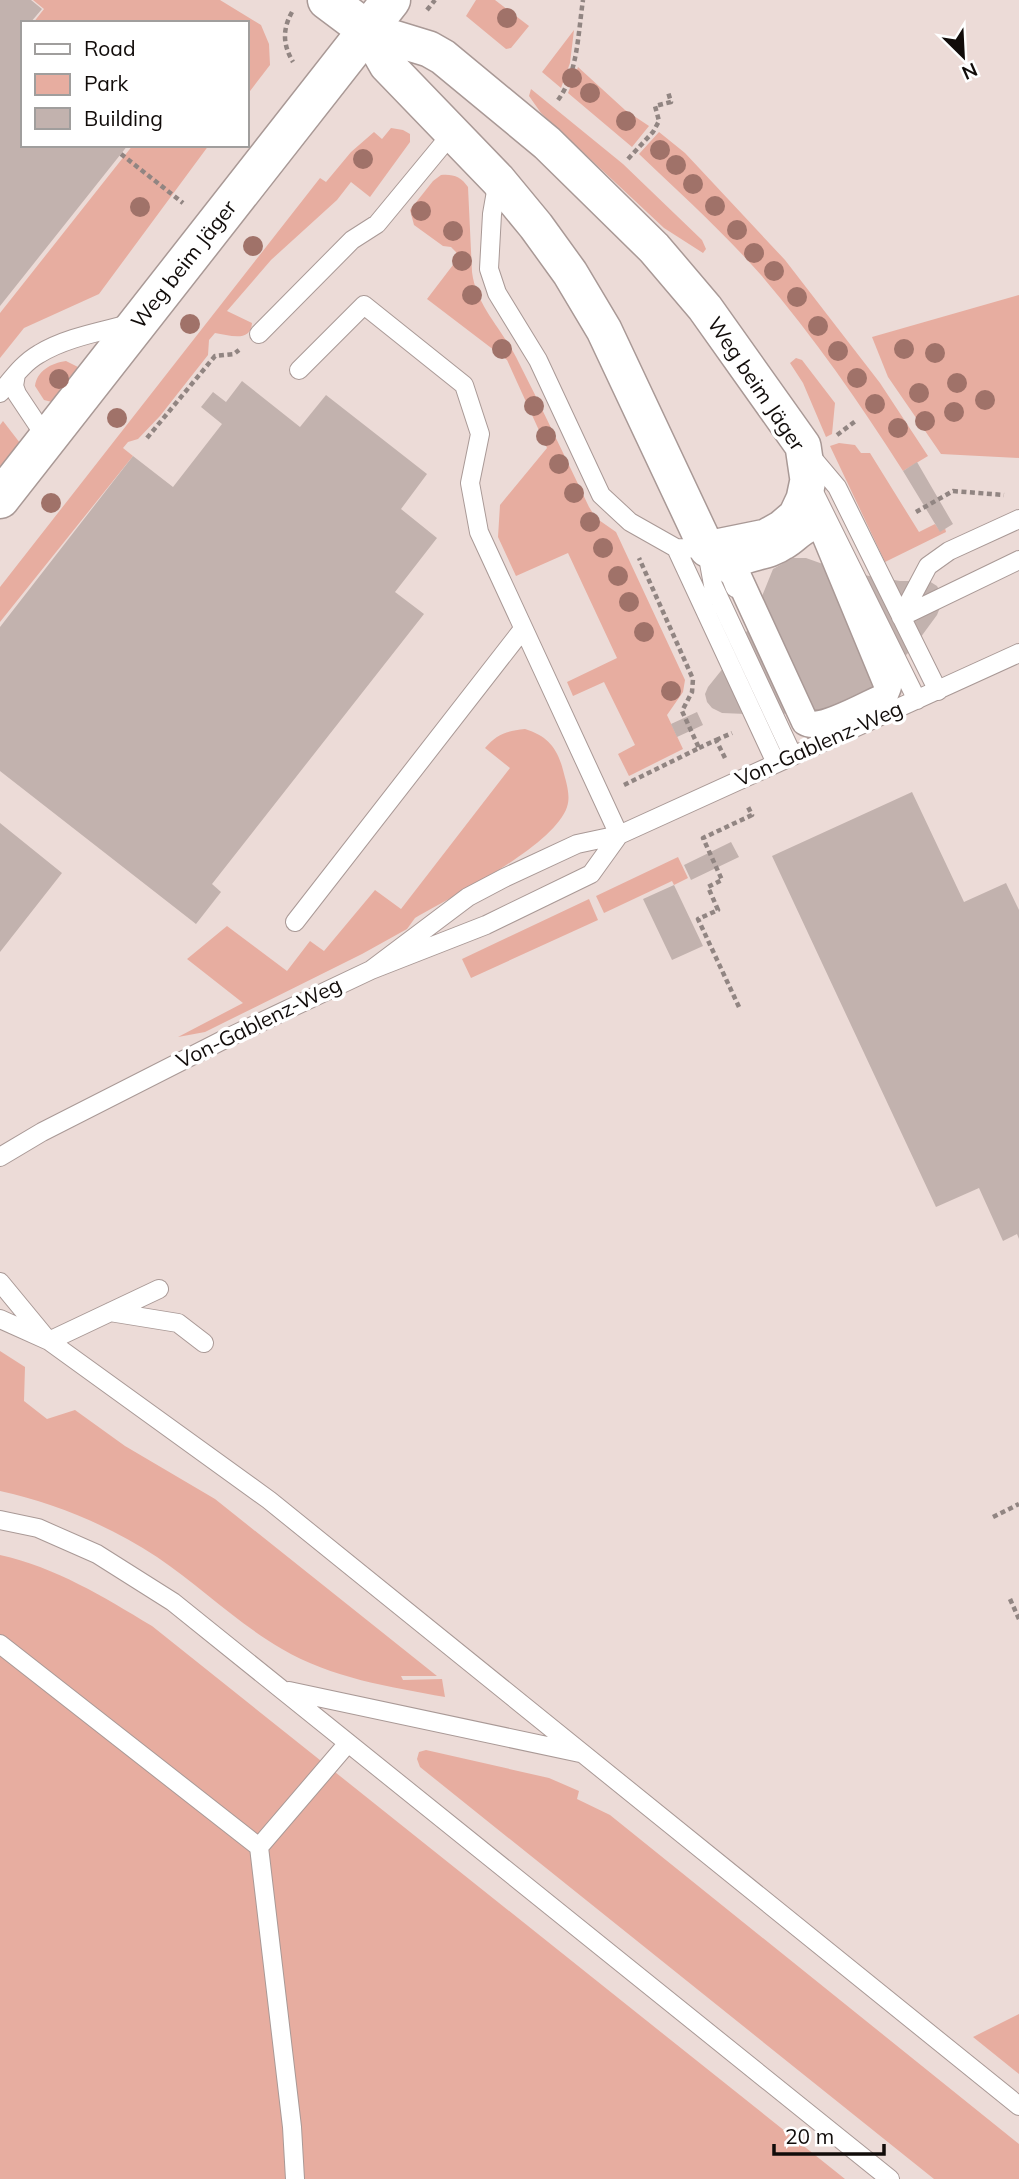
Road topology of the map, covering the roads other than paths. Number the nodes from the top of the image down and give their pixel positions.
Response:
1 (327, 0) edge
2 (391, 0) edge
3 (367, 30) junction
4 (453, 132) junction
5 (498, 180) junction
6 (139, 321) junction
7 (259, 334) road end
8 (299, 370) dead end
9 (16, 374) junction
10 (0, 393) edge
11 (47, 439) junction
12 (806, 463) junction
13 (0, 499) edge
14 (1019, 519) edge
15 (691, 548) junction
16 (1019, 560) edge
17 (696, 594) junction
18 (901, 617) junction
19 (523, 629) junction
20 (1019, 653) edge
21 (938, 691) junction
22 (884, 697) joint
23 (917, 700) junction
24 (811, 748) junction
25 (793, 755) junction
26 (776, 763) junction
27 (620, 835) junction
28 (295, 922) dead end
29 (371, 970) junction
30 (0, 1157) edge
31 (0, 1282) edge
32 (159, 1289) dead end
33 (110, 1312) junction
34 (0, 1319) edge
35 (49, 1342) junction
36 (204, 1343) dead end
37 (0, 1520) edge
38 (0, 1644) edge
39 (284, 1690) junction
40 (348, 1743) junction
41 (583, 1754) junction
42 (259, 1847) junction
43 (1019, 2106) edge
44 (295, 2179) edge
45 (890, 2179) edge

1 - 3 street
2 - 3 street, Weg beim Jäger
3 - 4 street
3 - 6 street, Weg beim Jäger
3 - 12 street, Weg beim Jäger
4 - 5 street
4 - 7 lane
5 - 15 street
5 - 15 lane
6 - 9 lane
6 - 11 street, Weg beim Jäger
8 - 19 lane
9 - 10 lane
9 - 11 lane
11 - 13 street, Weg beim Jäger
12 - 15 street, Weg beim Jäger
12 - 18 lane
12 - 23 lane
14 - 18 lane
15 - 17 lane
15 - 17 lane
15 - 24 lane
15 - 25 lane
16 - 18 lane
17 - 26 lane
18 - 21 lane
19 - 27 lane
19 - 28 lane
20 - 21 lane, Von-Gablenz-Weg
21 - 23 lane, Von-Gablenz-Weg
22 - 22 street
23 - 24 lane, Von-Gablenz-Weg
24 - 25 lane, Von-Gablenz-Weg
25 - 26 lane, Von-Gablenz-Weg
26 - 27 lane, Von-Gablenz-Weg
27 - 29 lane, Von-Gablenz-Weg
27 - 29 lane, Von-Gablenz-Weg
29 - 30 lane, Von-Gablenz-Weg
31 - 35 lane
32 - 33 lane
33 - 35 lane
33 - 36 lane
34 - 35 lane
35 - 41 lane
37 - 39 lane
38 - 42 lane
39 - 40 lane
39 - 41 lane
40 - 42 lane
40 - 45 lane
41 - 43 lane
42 - 44 lane

